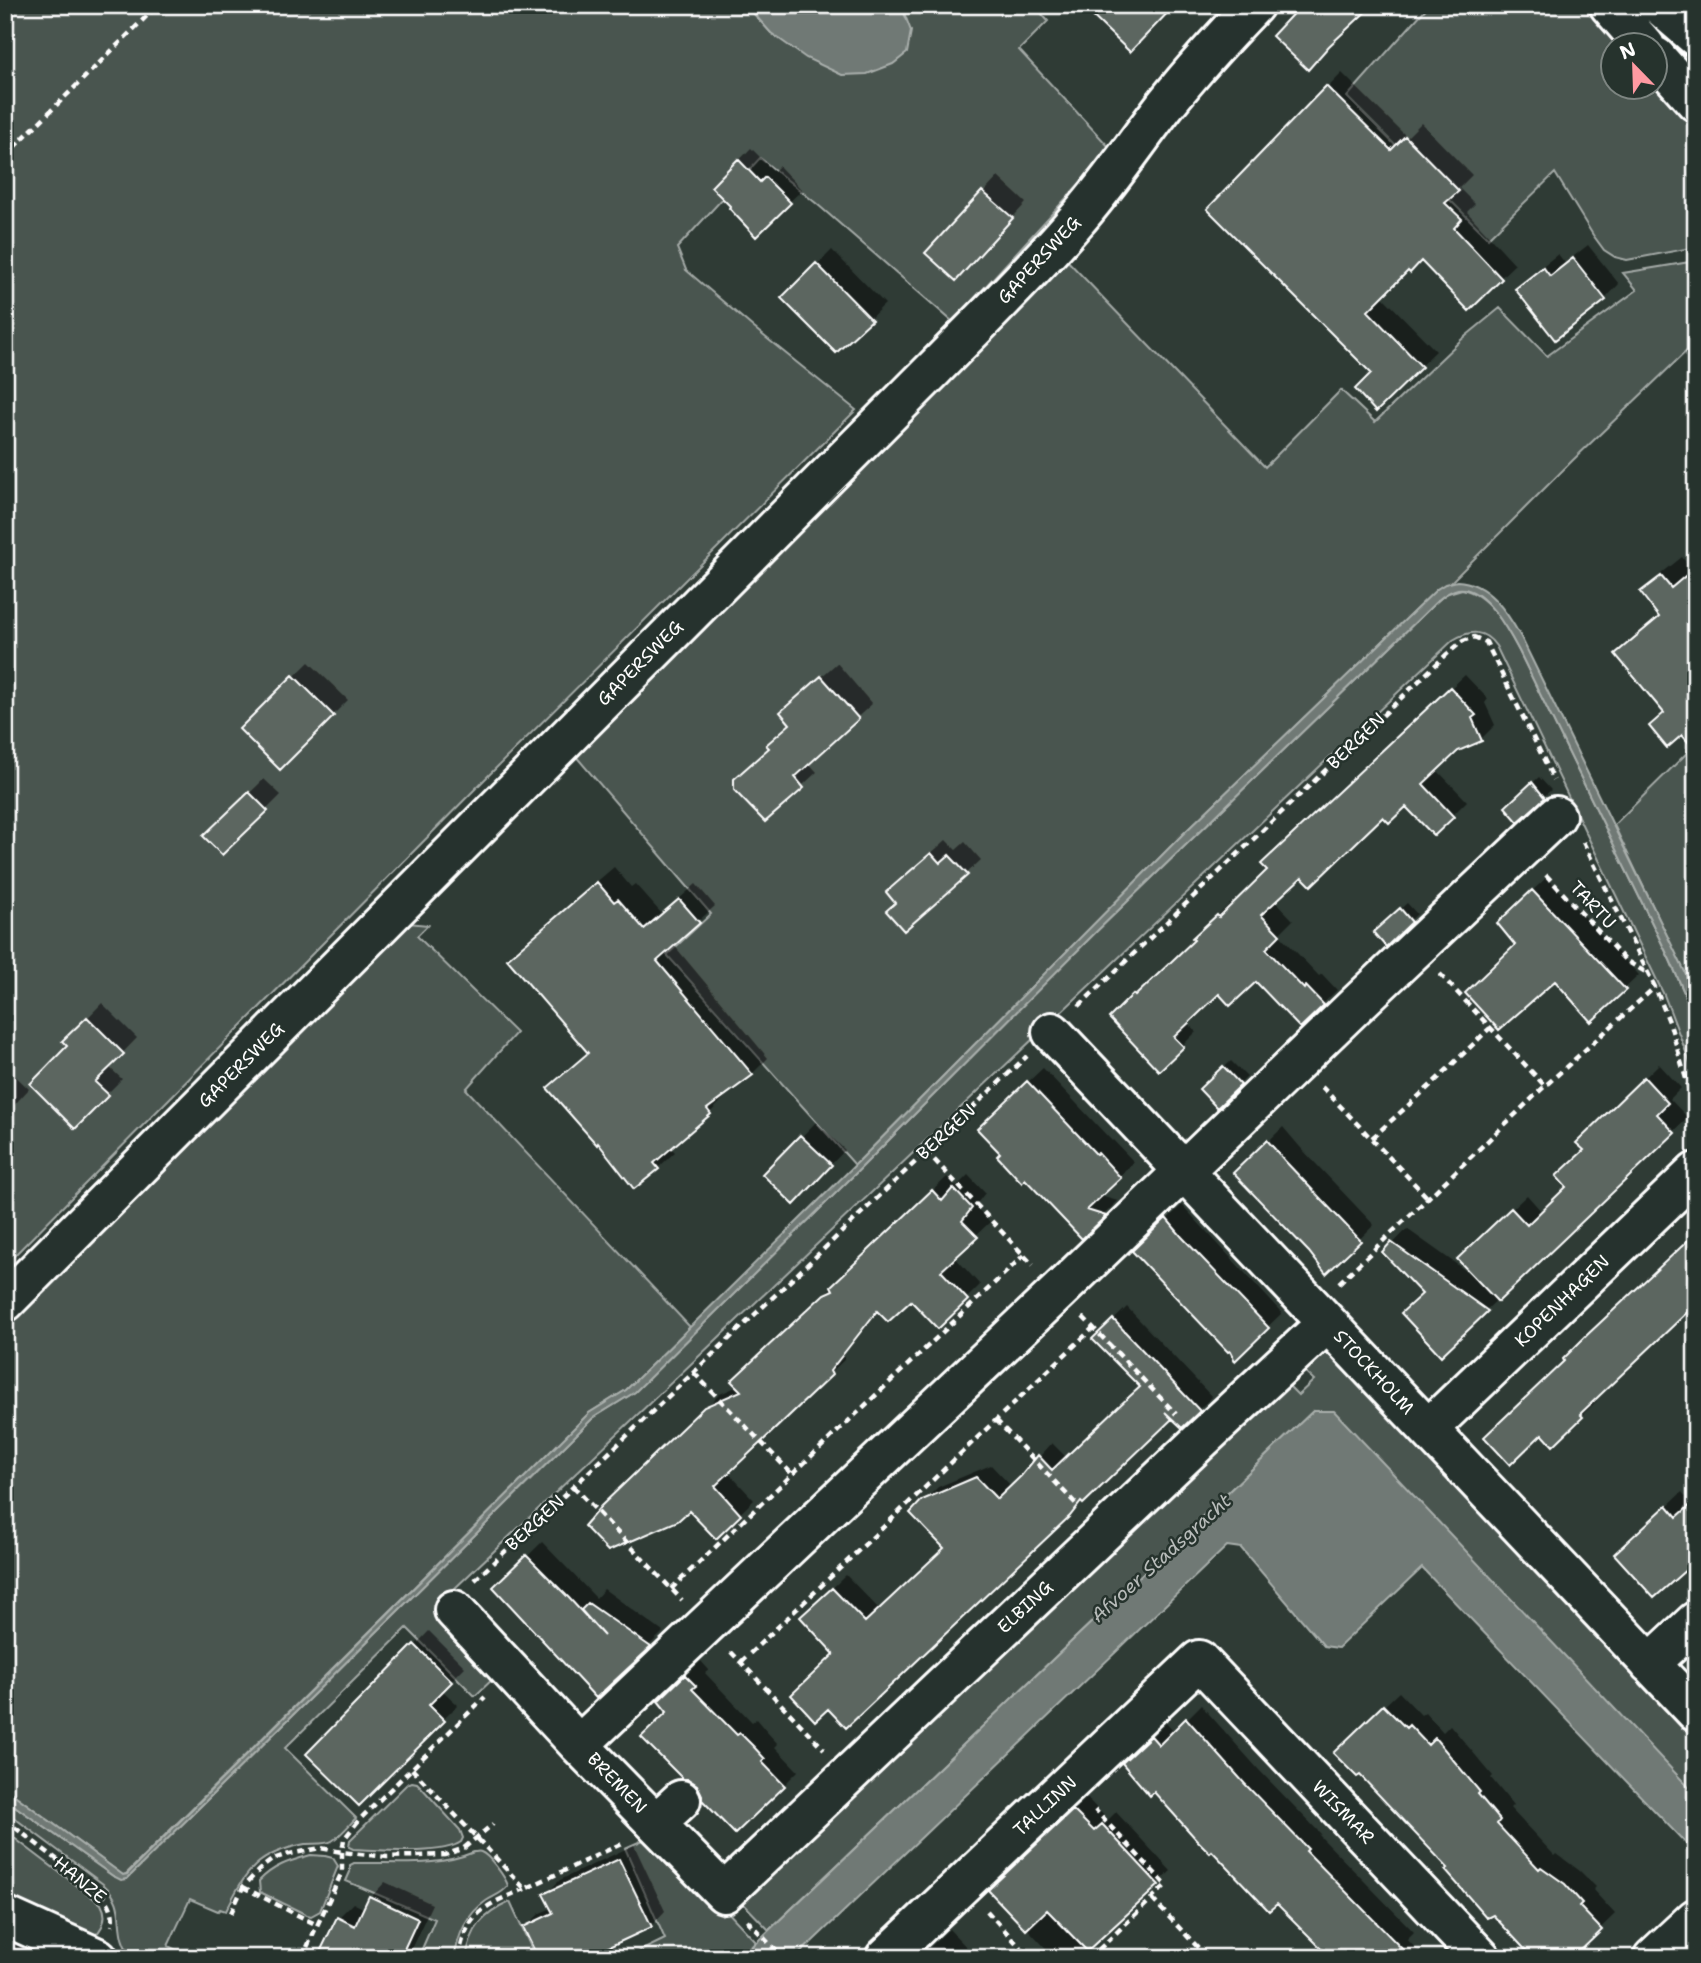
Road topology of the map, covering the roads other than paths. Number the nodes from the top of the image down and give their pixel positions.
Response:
1 (1254, 5) edge
2 (1609, 5) edge
3 (1659, 5) edge
4 (1633, 32) edge
5 (1696, 37) edge
6 (1670, 73) edge
7 (1696, 102) edge
8 (1564, 813) road end
9 (1052, 1032) road end
10 (1184, 1172) junction
11 (1696, 1172) edge
12 (5, 1302) edge
13 (1320, 1316) junction
14 (1428, 1429) junction
15 (454, 1609) road end
16 (1696, 1621) edge
17 (1650, 1664) junction
18 (1204, 1666) joint
19 (1696, 1712) edge
20 (579, 1745) junction
21 (733, 1904) joint
22 (5, 1916) edge
23 (1694, 1919) edge
24 (104, 1945) edge
25 (53, 1949) edge
26 (885, 1958) edge
27 (1481, 1958) edge
28 (1653, 1958) edge

1 - 12 street, GAPERSWEG
2 - 4 street
3 - 5 street
6 - 7 street
8 - 10 street
9 - 10 street, STOCKHOLM
10 - 13 street, STOCKHOLM
10 - 20 street
11 - 14 street, KOPENHAGEN
13 - 14 street, STOCKHOLM
13 - 21 street, ELBING
14 - 17 street, STOCKHOLM
15 - 20 street, BREMEN
16 - 17 street
17 - 19 street, STOCKHOLM
18 - 26 street, TALLINN
18 - 27 street, WISMAR
20 - 21 street, BREMEN
22 - 25 street
23 - 28 street
24 - 25 street

